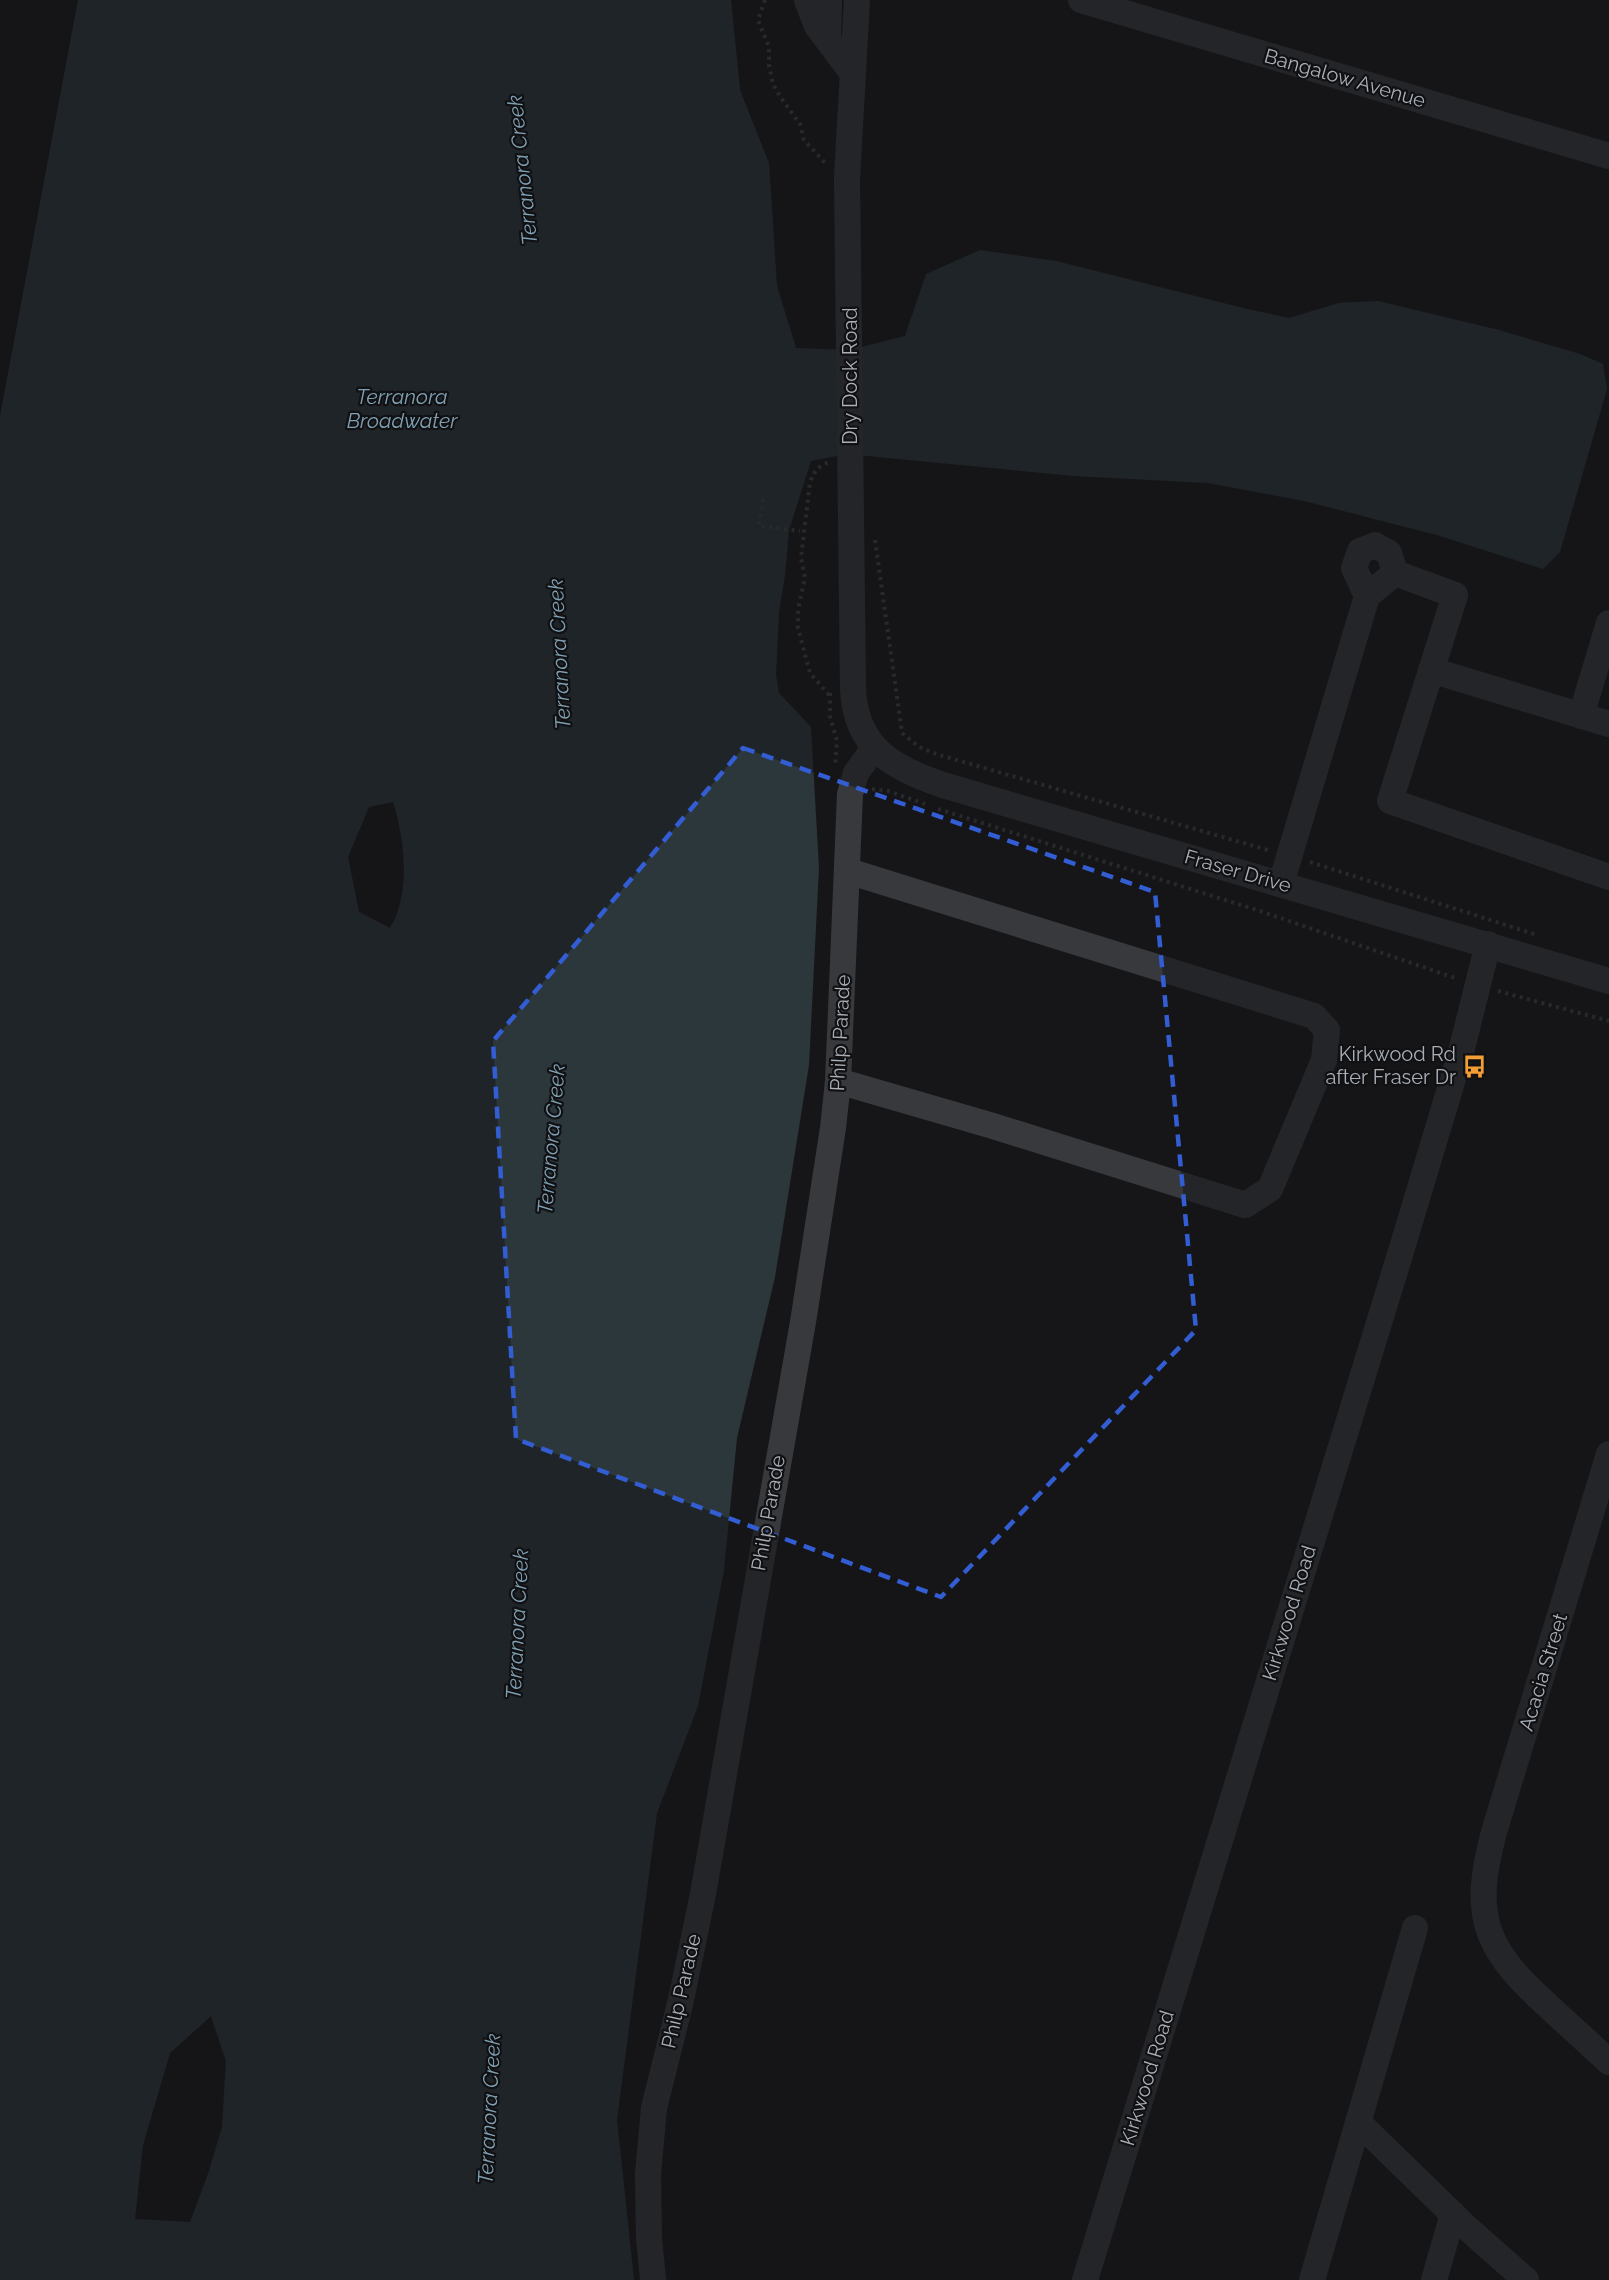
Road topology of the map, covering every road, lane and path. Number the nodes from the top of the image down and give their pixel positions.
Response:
1 (765, 0) edge
2 (807, 0) edge
3 (829, 0) edge
4 (857, 0) edge
5 (1081, 0) edge
6 (828, 39) junction
7 (853, 74) junction
8 (1609, 156) edge
9 (832, 170) dead end
10 (834, 461) dead end
11 (763, 499) dead end
12 (800, 531) dead end
13 (874, 535) dead end
14 (1395, 573) junction
15 (1366, 596) junction
16 (1609, 623) edge
17 (1431, 670) junction
18 (830, 695) dead end
19 (1581, 716) junction
20 (1609, 724) edge
21 (874, 748) junction
22 (865, 788) dead end
23 (1289, 856) junction
24 (848, 871) junction
25 (1609, 877) edge
26 (1281, 884) junction
27 (1540, 936) dead end
28 (1488, 944) junction
29 (1455, 978) dead end
30 (1609, 981) edge
31 (1497, 991) dead end
32 (1609, 1021) edge
33 (838, 1081) junction
34 (1609, 1454) edge
35 (1599, 1524) edge
36 (1415, 1928) dead end
37 (1609, 2062) edge
38 (1358, 2122) junction
39 (1453, 2214) junction
40 (653, 2280) edge
41 (1085, 2280) edge
42 (1312, 2280) edge
43 (1434, 2280) edge
44 (1526, 2280) edge

1 - 9 path
2 - 6 street
3 - 6 street
4 - 7 street, Dry Dock Road
5 - 8 street, Bangalow Avenue
6 - 7 street
7 - 21 street, Dry Dock Road
10 - 18 path
11 - 12 path
13 - 23 path
14 - 15 street
14 - 15 street
14 - 17 street
15 - 23 street
16 - 19 street
17 - 19 street
17 - 25 street
19 - 20 street
21 - 24 street, Philp Parade
21 - 26 street, Fraser Drive
22 - 29 path
23 - 26 street
23 - 27 path
24 - 33 street, Philp Parade
24 - 33 street
26 - 28 street, Fraser Drive
28 - 30 street, Fraser Drive
28 - 41 street, Kirkwood Road
31 - 32 path
33 - 40 street, Philp Parade
34 - 35 street, Acacia Street
35 - 37 street, Acacia Street
36 - 38 street
38 - 39 street
38 - 42 street
39 - 43 street
39 - 44 street

